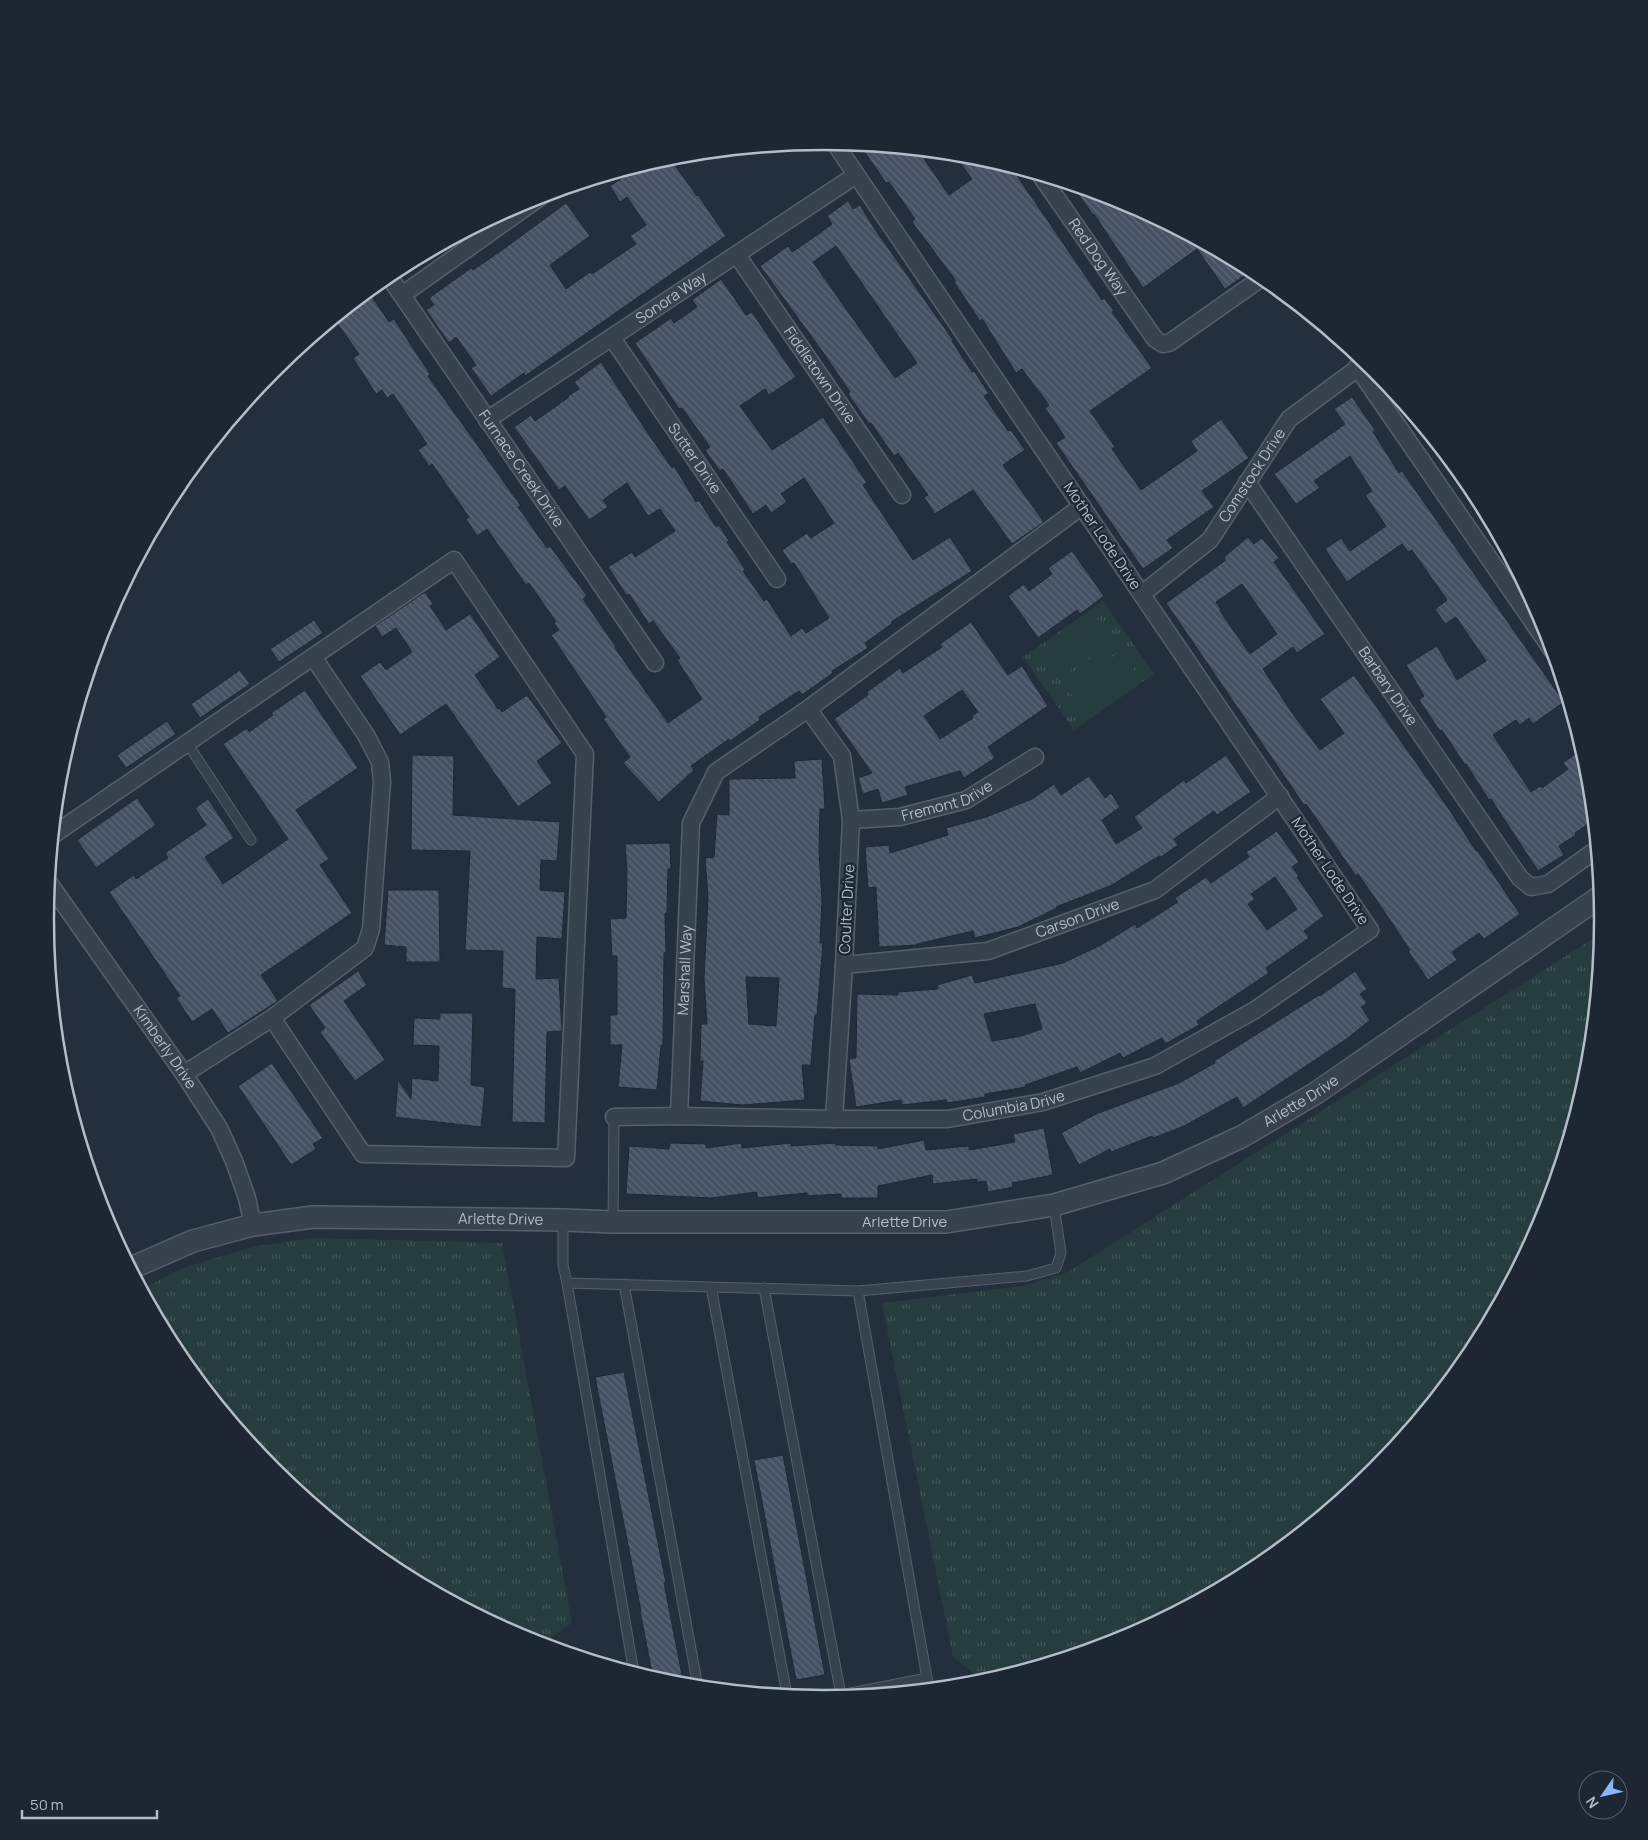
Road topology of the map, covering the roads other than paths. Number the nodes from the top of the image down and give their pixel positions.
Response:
1 (840, 150) edge
2 (856, 175) junction
3 (1046, 183) edge
4 (517, 214) edge
5 (737, 255) junction
6 (393, 282) edge
7 (1255, 282) edge
8 (402, 295) junction
9 (612, 338) junction
10 (1360, 367) edge
11 (1368, 374) edge
12 (487, 420) junction
13 (1247, 482) junction
14 (902, 495) dead end
15 (1082, 506) junction
16 (777, 579) dead end
17 (1142, 594) junction
18 (1536, 626) edge
19 (313, 657) junction
20 (655, 663) dead end
21 (808, 709) junction
22 (187, 743) junction
23 (1035, 757) dead end
24 (1280, 796) junction
25 (851, 820) junction
26 (59, 831) edge
27 (251, 840) dead end
28 (1591, 853) edge
29 (55, 892) edge
30 (1594, 901) edge
31 (1370, 930) joint
32 (844, 965) junction
33 (272, 1018) junction
34 (184, 1074) junction
35 (679, 1116) junction
36 (614, 1117) joint
37 (834, 1119) junction
38 (1054, 1205) junction
39 (563, 1220) junction
40 (613, 1222) junction
41 (252, 1225) junction
42 (136, 1266) edge
43 (567, 1283) junction
44 (624, 1284) junction
45 (711, 1287) junction
46 (764, 1288) junction
47 (858, 1291) junction
48 (633, 1666) edge
49 (927, 1678) junction
50 (697, 1679) edge
51 (928, 1683) edge
52 (786, 1689) edge
53 (867, 1689) edge
54 (840, 1690) edge

1 - 2 street, Mother Lode Drive
2 - 5 street, Sonora Way
2 - 15 street, Mother Lode Drive
3 - 7 street, Red Dog Way
4 - 8 street
5 - 9 street, Sonora Way
5 - 14 street, Fiddletown Drive
6 - 8 street, Furnace Creek Drive
8 - 12 street, Furnace Creek Drive
9 - 12 street, Sonora Way
9 - 16 street, Sutter Drive
10 - 13 street, Comstock Drive
11 - 18 street
12 - 20 street, Furnace Creek Drive
13 - 17 street, Comstock Drive
13 - 28 street, Barbary Drive
15 - 17 street, Mother Lode Drive
15 - 21 street
17 - 24 street, Mother Lode Drive
19 - 22 street
19 - 33 street
19 - 33 street
21 - 25 street, Coulter Drive
21 - 35 street, Marshall Way
22 - 26 street
22 - 27 lane
23 - 25 street, Fremont Drive
24 - 31 street, Mother Lode Drive
24 - 32 street, Carson Drive
25 - 32 street, Coulter Drive
29 - 34 street, Kimberly Drive
30 - 38 street, Arlette Drive
31 - 37 street, Columbia Drive
32 - 37 street, Coulter Drive
33 - 34 street
34 - 41 street, Kimberly Drive
35 - 36 street, Columbia Drive
35 - 37 street, Columbia Drive
36 - 40 lane
38 - 40 street, Arlette Drive
38 - 47 lane
39 - 40 street, Arlette Drive
39 - 41 street, Arlette Drive
39 - 43 lane
41 - 42 street, Arlette Drive
43 - 44 lane
43 - 48 lane
44 - 45 lane
44 - 50 lane
45 - 46 lane
45 - 52 lane
46 - 47 lane
46 - 54 lane
47 - 49 lane
49 - 51 lane
49 - 53 lane

